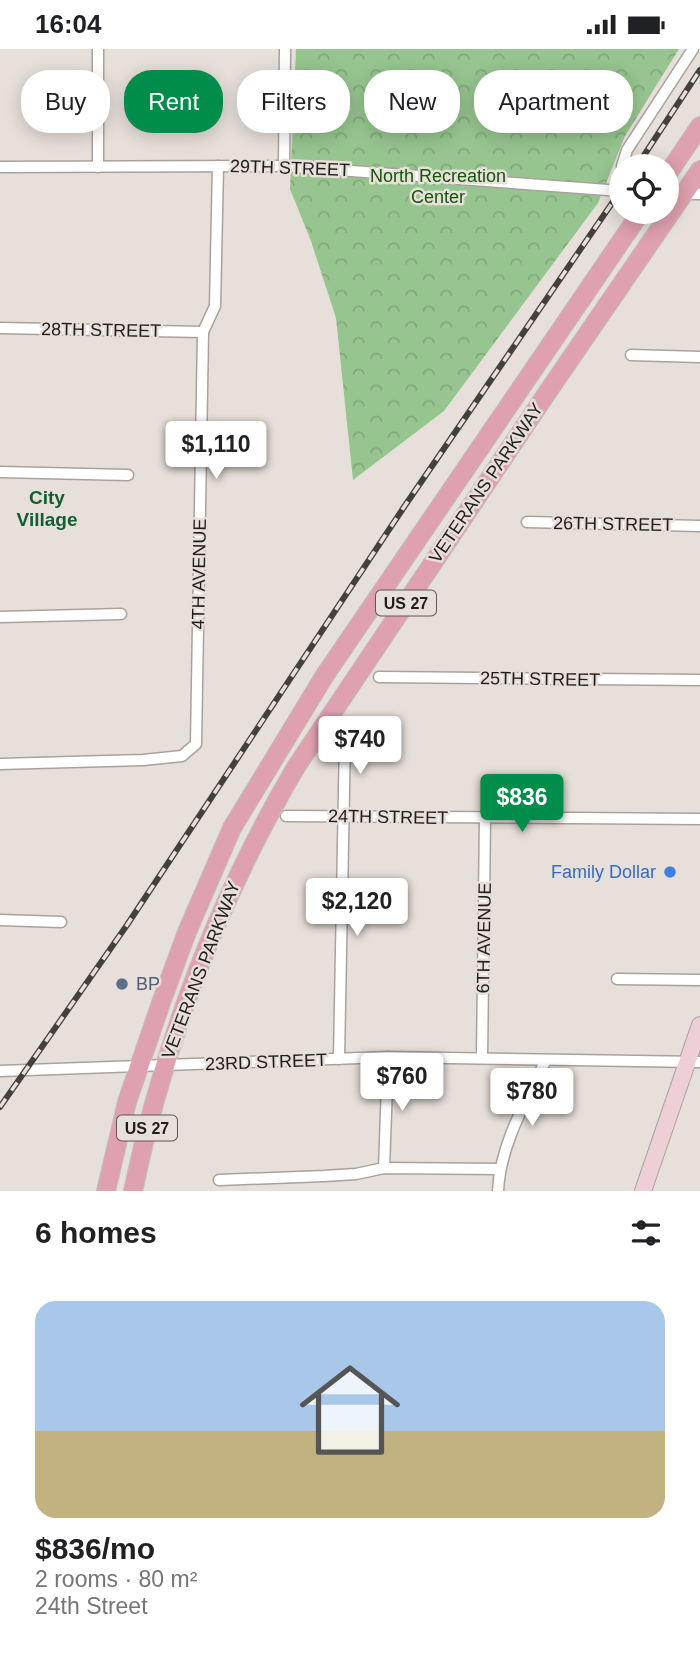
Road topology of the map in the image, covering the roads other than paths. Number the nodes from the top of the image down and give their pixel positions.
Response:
1 (98, 49) edge
2 (285, 49) edge
3 (693, 49) edge
4 (700, 126) edge
5 (627, 154) edge
6 (679, 157) edge
7 (218, 166) junction
8 (284, 166) junction
9 (0, 167) edge
10 (98, 167) junction
11 (700, 170) edge
12 (609, 189) edge
13 (692, 194) edge
14 (633, 224) edge
15 (0, 328) edge
16 (203, 332) junction
17 (631, 355) dead end
18 (700, 357) edge
19 (0, 472) edge
20 (128, 475) dead end
21 (527, 522) dead end
22 (700, 526) edge
23 (121, 614) dead end
24 (0, 617) edge
25 (379, 677) dead end
26 (700, 680) edge
27 (345, 736) dead end
28 (0, 764) edge
29 (286, 815) dead end
30 (344, 816) junction
31 (485, 818) junction
32 (700, 819) edge
33 (0, 919) edge
34 (61, 922) dead end
35 (617, 979) dead end
36 (700, 981) edge
37 (700, 1025) edge
38 (482, 1057) junction
39 (388, 1058) junction
40 (339, 1059) junction
41 (546, 1060) junction
42 (694, 1062) edge
43 (164, 1065) junction
44 (139, 1067) junction
45 (0, 1071) edge
46 (384, 1168) junction
47 (499, 1169) junction
48 (219, 1180) dead end
49 (106, 1191) edge
50 (133, 1191) edge
51 (498, 1191) edge
52 (643, 1191) edge

1 - 10 street
2 - 8 street
3 - 5 street
4 - 6 main road
7 - 8 street, 29TH STREET
7 - 10 street, 29TH STREET
7 - 16 street, 4TH AVENUE
8 - 12 street, 29TH STREET
9 - 10 street, 29TH STREET
11 - 13 main road, VETERANS PARKWAY / US 27
13 - 43 main road, VETERANS PARKWAY / US 27
14 - 44 main road, VETERANS PARKWAY / US 27
15 - 16 street, 28TH STREET
16 - 28 street, 4TH AVENUE
17 - 18 street
19 - 20 street
21 - 22 street, 26TH STREET
23 - 24 street
25 - 26 street, 25TH STREET
27 - 30 street
29 - 30 street, 24TH STREET
30 - 31 street, 24TH STREET
30 - 40 street
31 - 32 street, 24TH STREET
31 - 38 street, 6TH AVENUE
33 - 34 street
35 - 36 street
37 - 42 street
38 - 39 street, 23RD STREET
38 - 41 street, 23RD STREET
39 - 40 street, 23RD STREET
39 - 46 street
40 - 43 street, 23RD STREET
41 - 42 street, 23RD STREET
41 - 47 street
42 - 52 street
43 - 44 street, 23RD STREET
43 - 50 main road, VETERANS PARKWAY / US 27
44 - 45 street, 23RD STREET
44 - 49 main road, VETERANS PARKWAY / US 27
46 - 47 street
46 - 48 street
47 - 51 street

